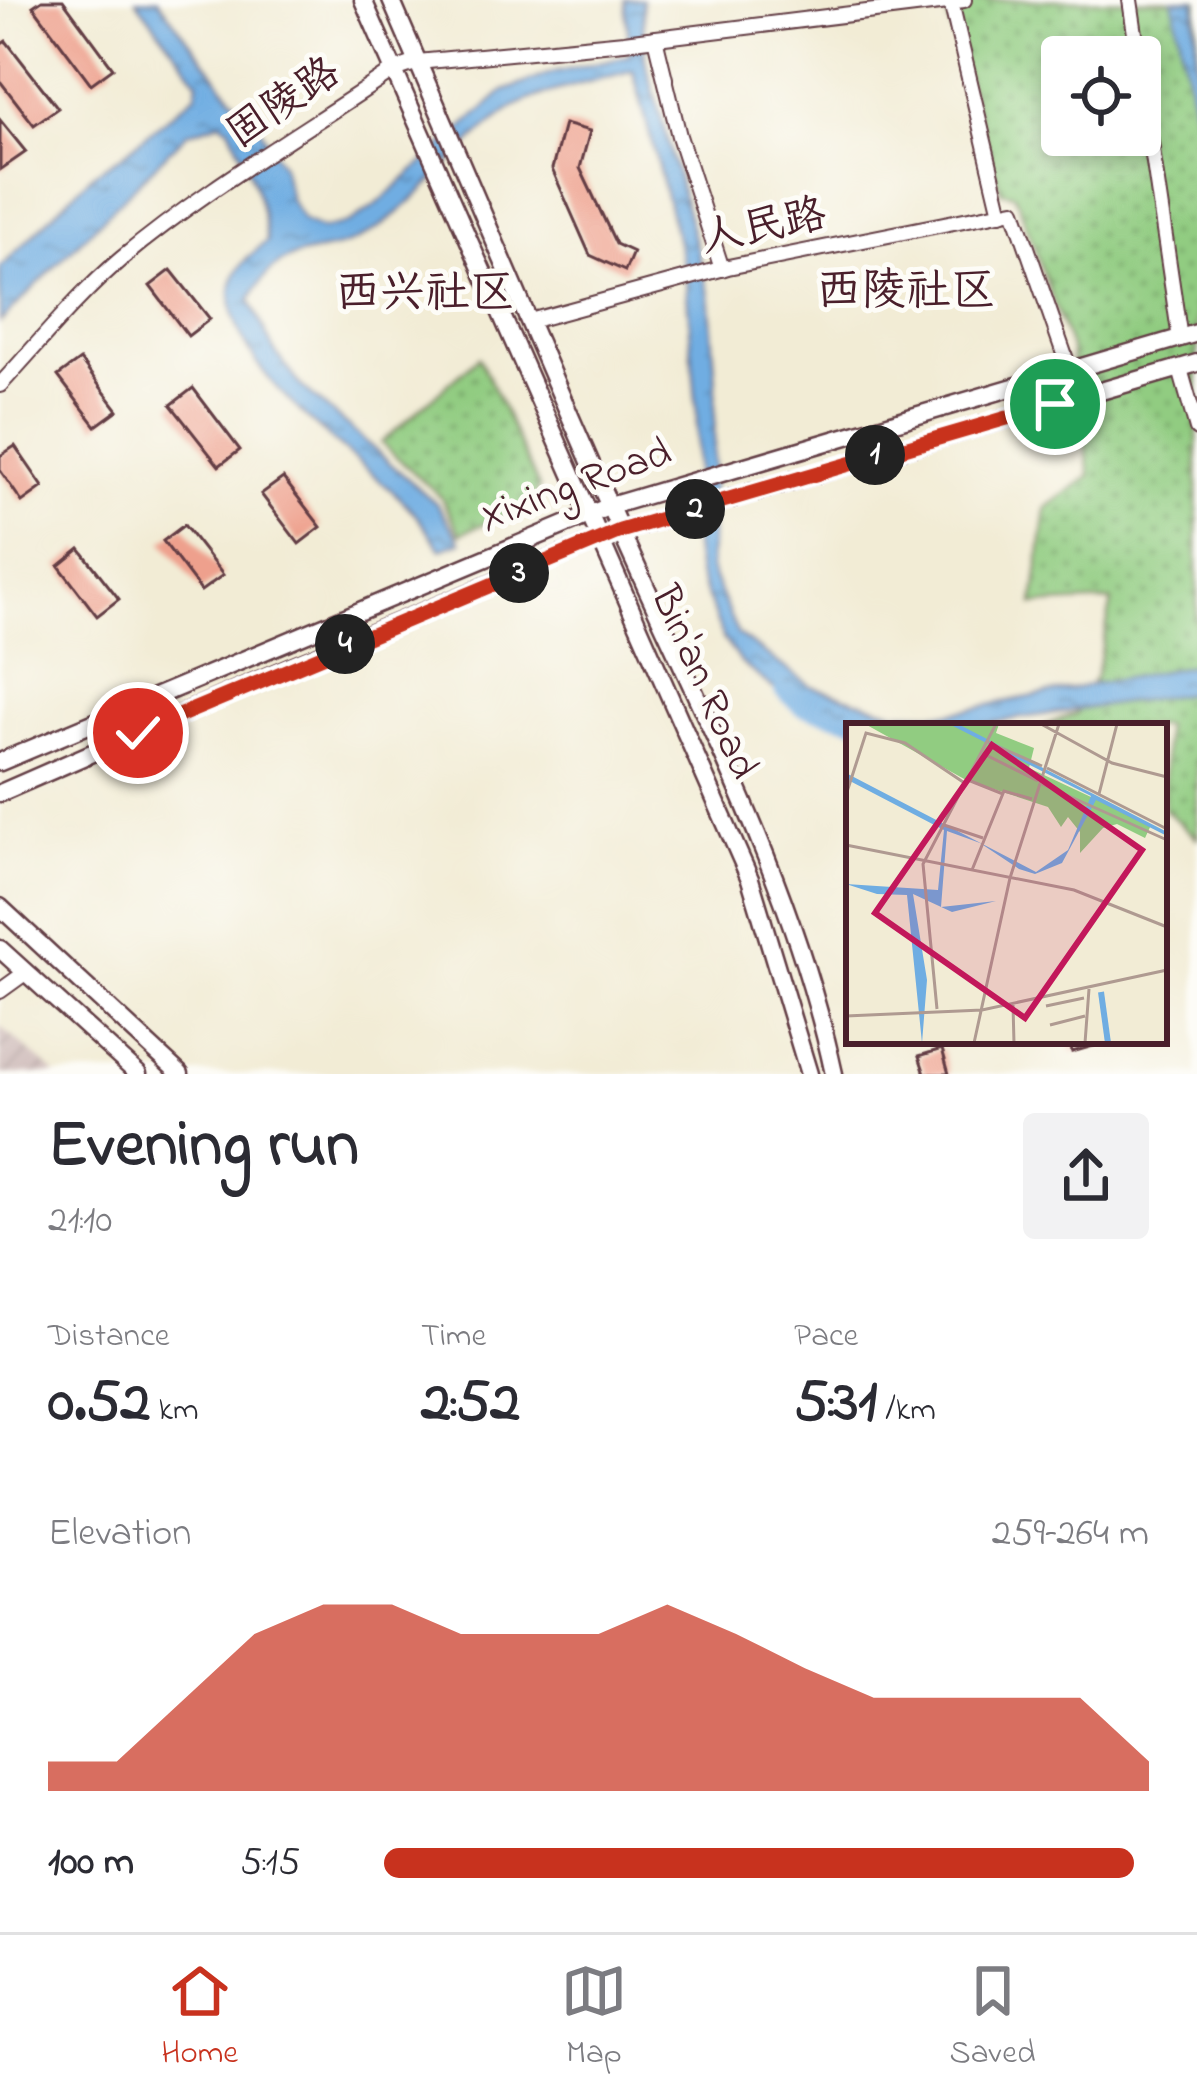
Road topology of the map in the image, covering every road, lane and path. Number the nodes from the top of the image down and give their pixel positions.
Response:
1 (363, 0) edge
2 (391, 0) edge
3 (1130, 0) edge
4 (957, 1) edge
5 (924, 3) edge
6 (656, 38) junction
7 (418, 62) junction
8 (394, 70) junction
9 (1007, 212) junction
10 (722, 269) junction
11 (530, 321) junction
12 (1189, 336) edge
13 (1188, 366) edge
14 (1070, 371) junction
15 (0, 385) edge
16 (1197, 429) edge
17 (610, 506) junction
18 (588, 515) junction
19 (620, 531) junction
20 (599, 540) junction
21 (0, 762) edge
22 (0, 793) edge
23 (0, 907) edge
24 (0, 949) edge
25 (25, 973) junction
26 (0, 991) edge
27 (138, 1074) edge
28 (180, 1074) edge
29 (809, 1074) edge
30 (834, 1074) edge

1 - 8 main road, Bin'an Road
2 - 7 main road, Bin'an Road
3 - 12 street
4 - 5 street, 固陵路
4 - 9 street
5 - 6 street, 固陵路
6 - 7 street, 固陵路
6 - 10 street
7 - 8 street, 固陵路
7 - 11 main road, Bin'an Road
8 - 15 street, 固陵路
8 - 18 main road, Bin'an Road
9 - 10 street, 人民路
9 - 14 street
10 - 11 street, 人民路
11 - 17 main road, Bin'an Road
12 - 14 main road, Xixing Road
13 - 16 street
13 - 19 main road, Xixing Road
14 - 17 main road, Xixing Road
17 - 18 main road, Xixing Road
17 - 19 main road, Bin'an Road
18 - 20 main road, Bin'an Road
18 - 21 main road, Xixing Road
19 - 20 main road, Xixing Road
19 - 30 main road, Bin'an Road
20 - 22 main road, Xixing Road
20 - 29 main road, Bin'an Road
23 - 28 main road
24 - 25 main road
25 - 26 street
25 - 27 main road

